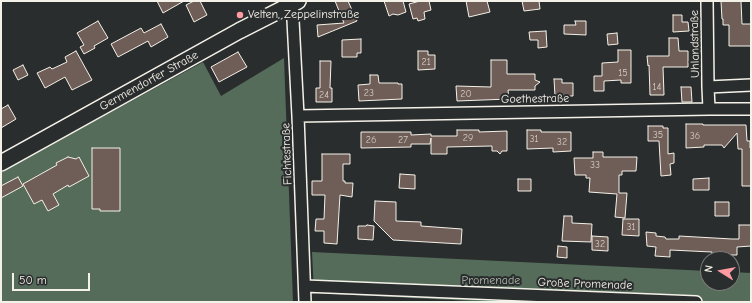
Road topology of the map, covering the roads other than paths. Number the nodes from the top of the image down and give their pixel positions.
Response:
1 (707, 1) edge
2 (294, 2) edge
3 (751, 85) edge
4 (708, 87) junction
5 (709, 109) junction
6 (751, 109) edge
7 (298, 116) junction
8 (1, 163) edge
9 (305, 286) junction
10 (305, 302) edge
11 (696, 302) edge

1 - 4 street, Uhlandstraße
2 - 7 street, Fichtestraße
2 - 8 main road, Germendorfer Straße
3 - 4 street
4 - 5 street
5 - 6 street
5 - 7 street, Goethestraße
7 - 9 street, Fichtestraße
9 - 10 street, Fichtestraße
9 - 11 street, Große Promenade

